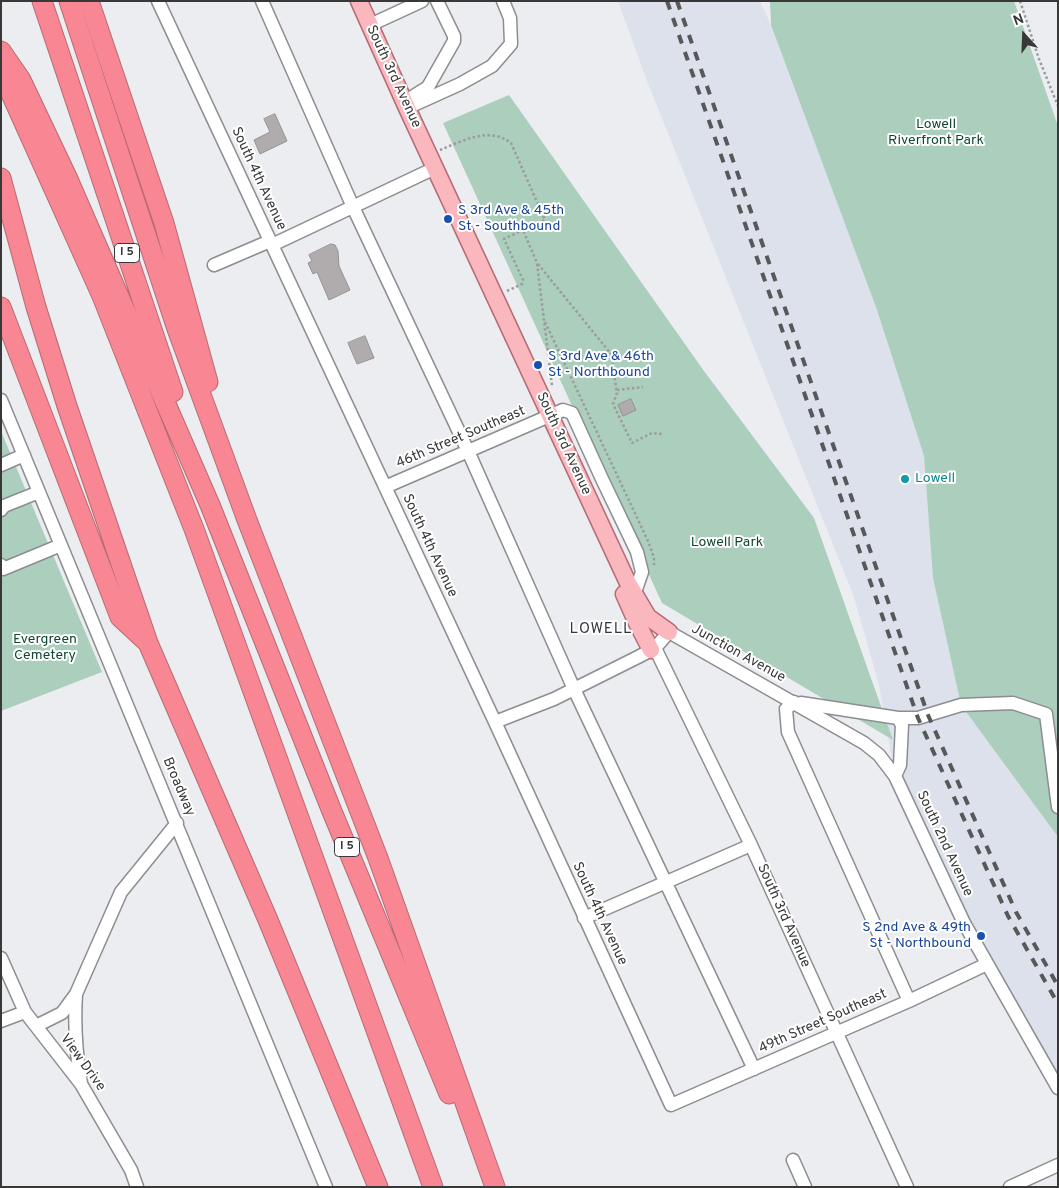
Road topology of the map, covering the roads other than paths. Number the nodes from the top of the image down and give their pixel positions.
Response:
1 (42, 1) edge
2 (69, 1) edge
3 (90, 1) edge
4 (262, 1) edge
5 (359, 1) edge
6 (422, 1) edge
7 (437, 1) edge
8 (503, 1) edge
9 (164, 3) edge
10 (370, 25) junction
11 (1, 51) edge
12 (1, 76) edge
13 (406, 105) junction
14 (432, 161) junction
15 (1, 178) edge
16 (353, 207) junction
17 (271, 243) junction
18 (214, 266) dead end
19 (1, 307) edge
20 (1, 400) edge
21 (549, 416) junction
22 (468, 451) junction
23 (24, 455) junction
24 (1, 465) edge
25 (385, 487) junction
26 (39, 492) junction
27 (210, 505) junction
28 (1, 510) edge
29 (247, 520) junction
30 (602, 528) junction
31 (61, 545) junction
32 (1, 565) edge
33 (634, 595) junction
34 (669, 632) junction
35 (148, 643) junction
36 (653, 649) junction
37 (574, 688) junction
38 (794, 702) junction
39 (1052, 716) edge
40 (898, 718) junction
41 (495, 722) junction
42 (895, 776) junction
43 (1058, 807) edge
44 (177, 823) junction
45 (751, 845) junction
46 (664, 882) junction
47 (584, 918) junction
48 (1, 958) edge
49 (987, 964) junction
50 (76, 994) junction
51 (908, 1001) junction
52 (25, 1012) junction
53 (1, 1021) edge
54 (36, 1026) junction
55 (836, 1032) junction
56 (754, 1068) junction
57 (82, 1084) junction
58 (1058, 1088) edge
59 (671, 1105) joint
60 (793, 1160) dead end
61 (1058, 1165) edge
62 (138, 1187) edge
63 (326, 1187) edge
64 (378, 1187) edge
65 (433, 1187) edge
66 (489, 1187) edge
67 (495, 1187) edge
68 (805, 1187) edge
69 (907, 1187) edge
70 (1010, 1187) edge

1 - 27 highway, I 5
2 - 29 highway
3 - 29 highway
4 - 16 street
5 - 10 main road, South 3rd Avenue
6 - 10 street
7 - 13 street
8 - 13 street
9 - 17 street, South 4th Avenue
10 - 13 main road, South 3rd Avenue
11 - 27 highway
12 - 65 highway
13 - 14 main road, South 3rd Avenue
14 - 16 street
14 - 21 main road, South 3rd Avenue
15 - 35 highway
16 - 17 street
16 - 22 street
17 - 18 street
17 - 25 street, South 4th Avenue
19 - 35 highway
20 - 23 street, Broadway
21 - 22 street, 46th Street Southeast
21 - 30 main road, South 3rd Avenue
21 - 33 street, 46th Street Southeast
22 - 25 street, 46th Street Southeast
22 - 37 street
23 - 24 street
23 - 26 street, Broadway
25 - 41 street, South 4th Avenue
26 - 28 street
26 - 31 street, Broadway
27 - 66 highway, I 5
29 - 67 highway
30 - 33 main road, South 3rd Avenue
30 - 36 main road
31 - 32 street
31 - 44 street, Broadway
33 - 34 main road, South 3rd Avenue
34 - 36 street
34 - 38 street, Junction Avenue
35 - 64 highway
36 - 37 street
36 - 45 street, South 3rd Avenue
37 - 41 street
37 - 46 street
38 - 40 street
38 - 42 street, South 2nd Avenue
38 - 51 street
39 - 40 street
39 - 43 street
40 - 42 street
41 - 47 street, South 4th Avenue
42 - 49 street, South 2nd Avenue
44 - 50 street
44 - 63 street, Broadway
45 - 46 street
45 - 55 street, South 3rd Avenue
46 - 47 street
46 - 56 street
47 - 59 street, South 4th Avenue
48 - 52 street, View Drive
49 - 51 street, 49th Street Southeast
49 - 58 street, South 2nd Avenue
50 - 54 street
50 - 57 street
51 - 55 street, 49th Street Southeast
52 - 53 street
52 - 54 street, View Drive
54 - 57 street, View Drive
55 - 56 street, 49th Street Southeast
55 - 69 street, South 3rd Avenue
56 - 59 street, 49th Street Southeast
57 - 62 street, View Drive
60 - 68 street
61 - 70 street

